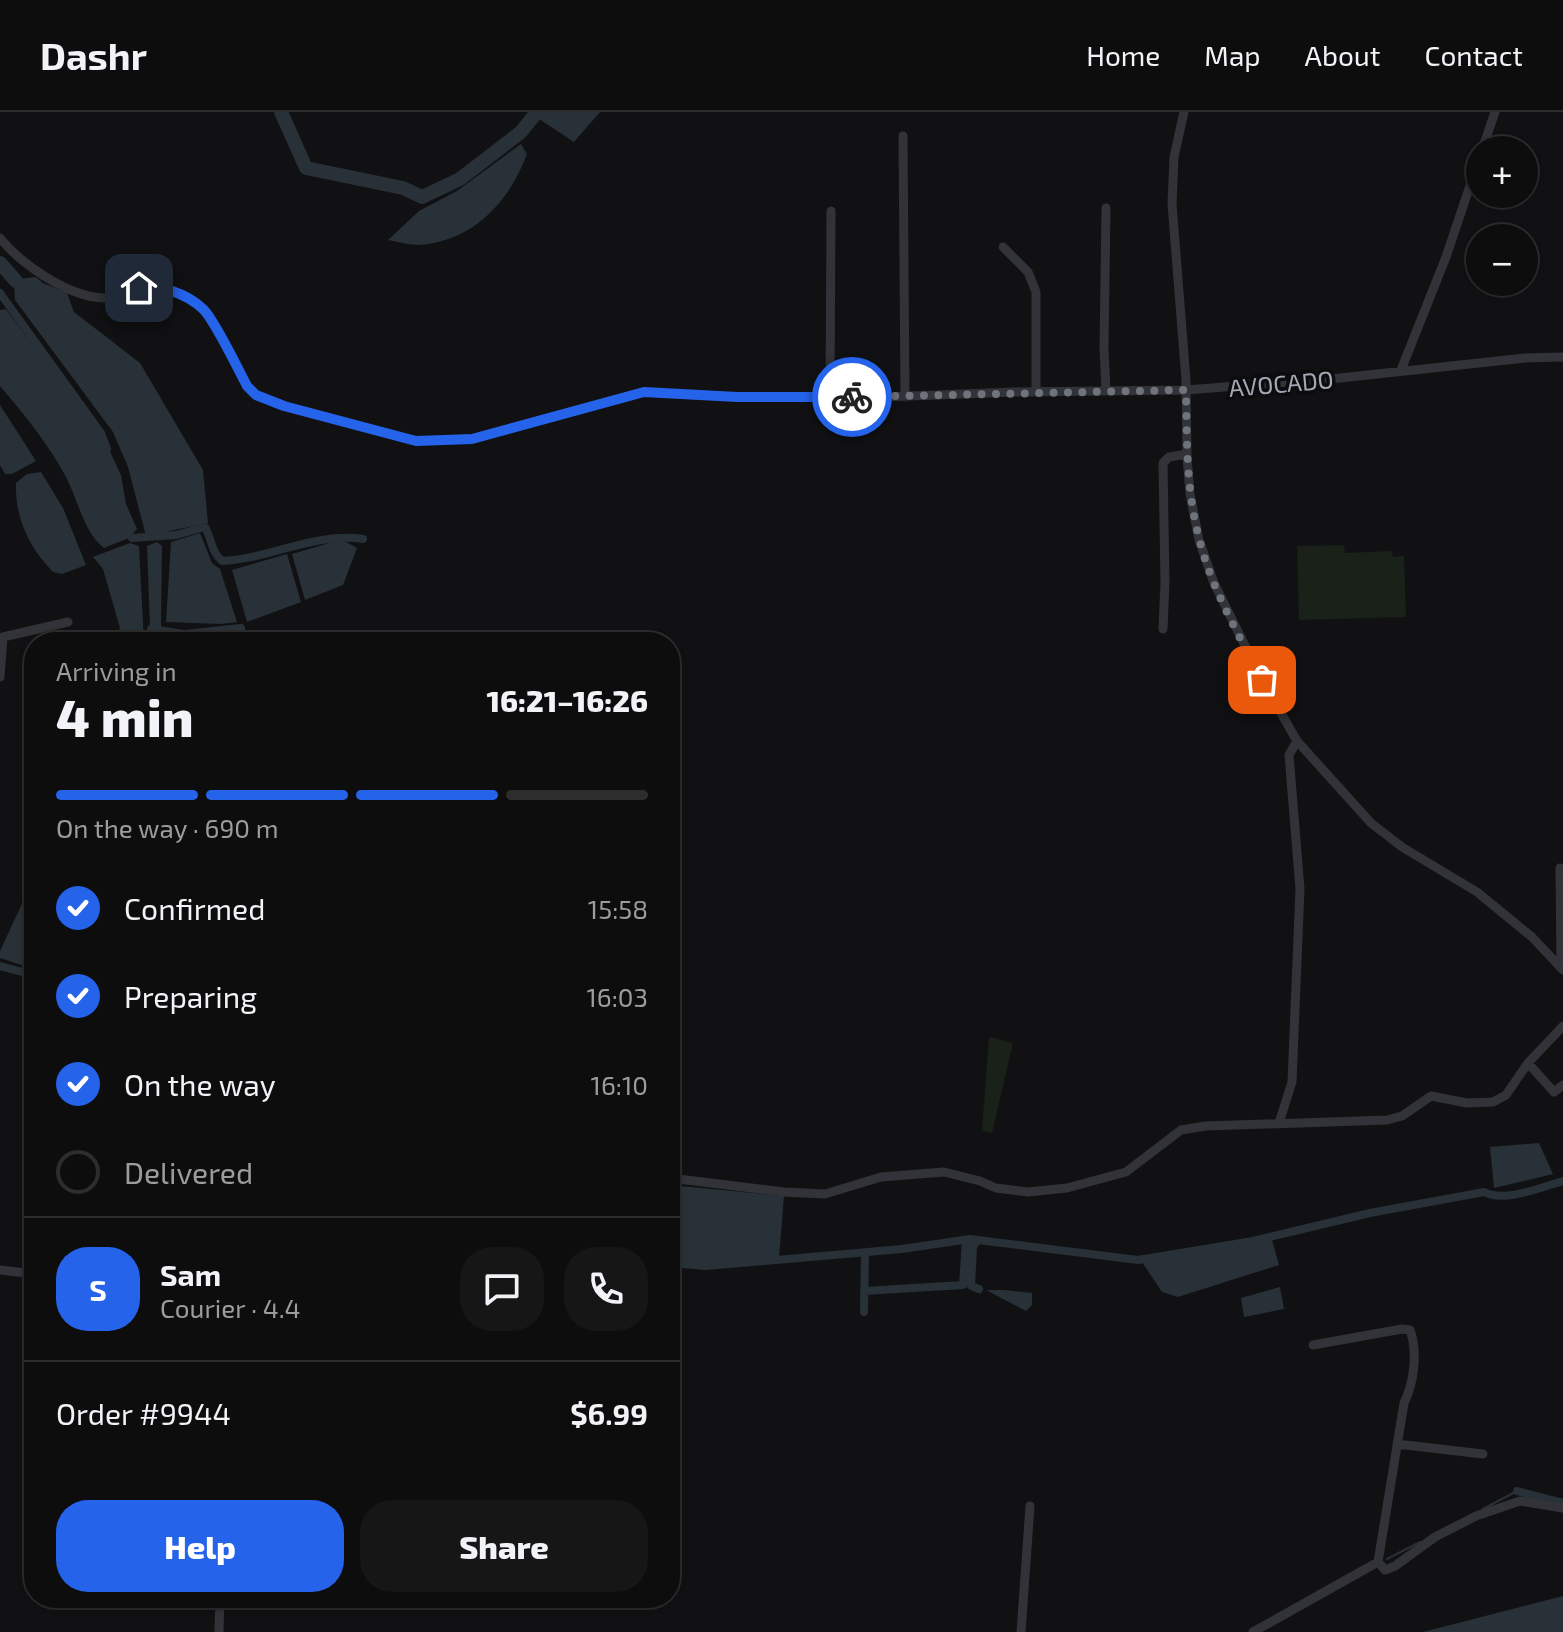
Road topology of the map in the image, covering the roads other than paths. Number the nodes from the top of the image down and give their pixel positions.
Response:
1 (1184, 112) edge
2 (1495, 112) edge
3 (903, 136) dead end
4 (1487, 136) edge
5 (1466, 198) edge
6 (1106, 208) dead end
7 (831, 211) dead end
8 (0, 238) edge
9 (1003, 247) dead end
10 (1563, 357) edge
11 (1401, 370) junction
12 (1186, 390) junction
13 (1106, 391) junction
14 (1036, 392) junction
15 (830, 397) junction
16 (905, 397) junction
17 (1187, 454) junction
18 (68, 622) dead end
19 (1163, 629) dead end
20 (2, 637) edge
21 (0, 677) edge
22 (1297, 741) junction
23 (1560, 868) dead end
24 (1562, 969) edge
25 (1563, 1026) edge
26 (1528, 1063) junction
27 (1563, 1085) edge
28 (1279, 1123) junction
29 (680, 1179) edge
30 (0, 1270) edge
31 (24, 1273) edge
32 (1313, 1345) dead end
33 (1397, 1444) junction
34 (1483, 1454) dead end
35 (1030, 1506) dead end
36 (1563, 1508) edge
37 (1378, 1562) junction
38 (220, 1608) edge
39 (219, 1632) edge
40 (1021, 1632) edge
41 (1253, 1632) edge

1 - 12 street
2 - 4 street
3 - 16 street
5 - 11 street
6 - 13 street
7 - 15 street
8 - 15 street, AVOCADO
9 - 14 street
10 - 11 street, AVOCADO
11 - 12 street, AVOCADO
12 - 13 street, AVOCADO
12 - 17 street
13 - 14 street, AVOCADO
14 - 16 street, AVOCADO
15 - 16 street, AVOCADO
17 - 19 street
17 - 22 street
18 - 20 street
20 - 21 street
22 - 24 street
22 - 28 street
23 - 24 street
25 - 26 street
26 - 27 street
26 - 28 street
28 - 29 street
30 - 31 street
32 - 33 street
33 - 34 street
33 - 37 street
35 - 40 street
36 - 37 street
37 - 41 street
38 - 39 street

